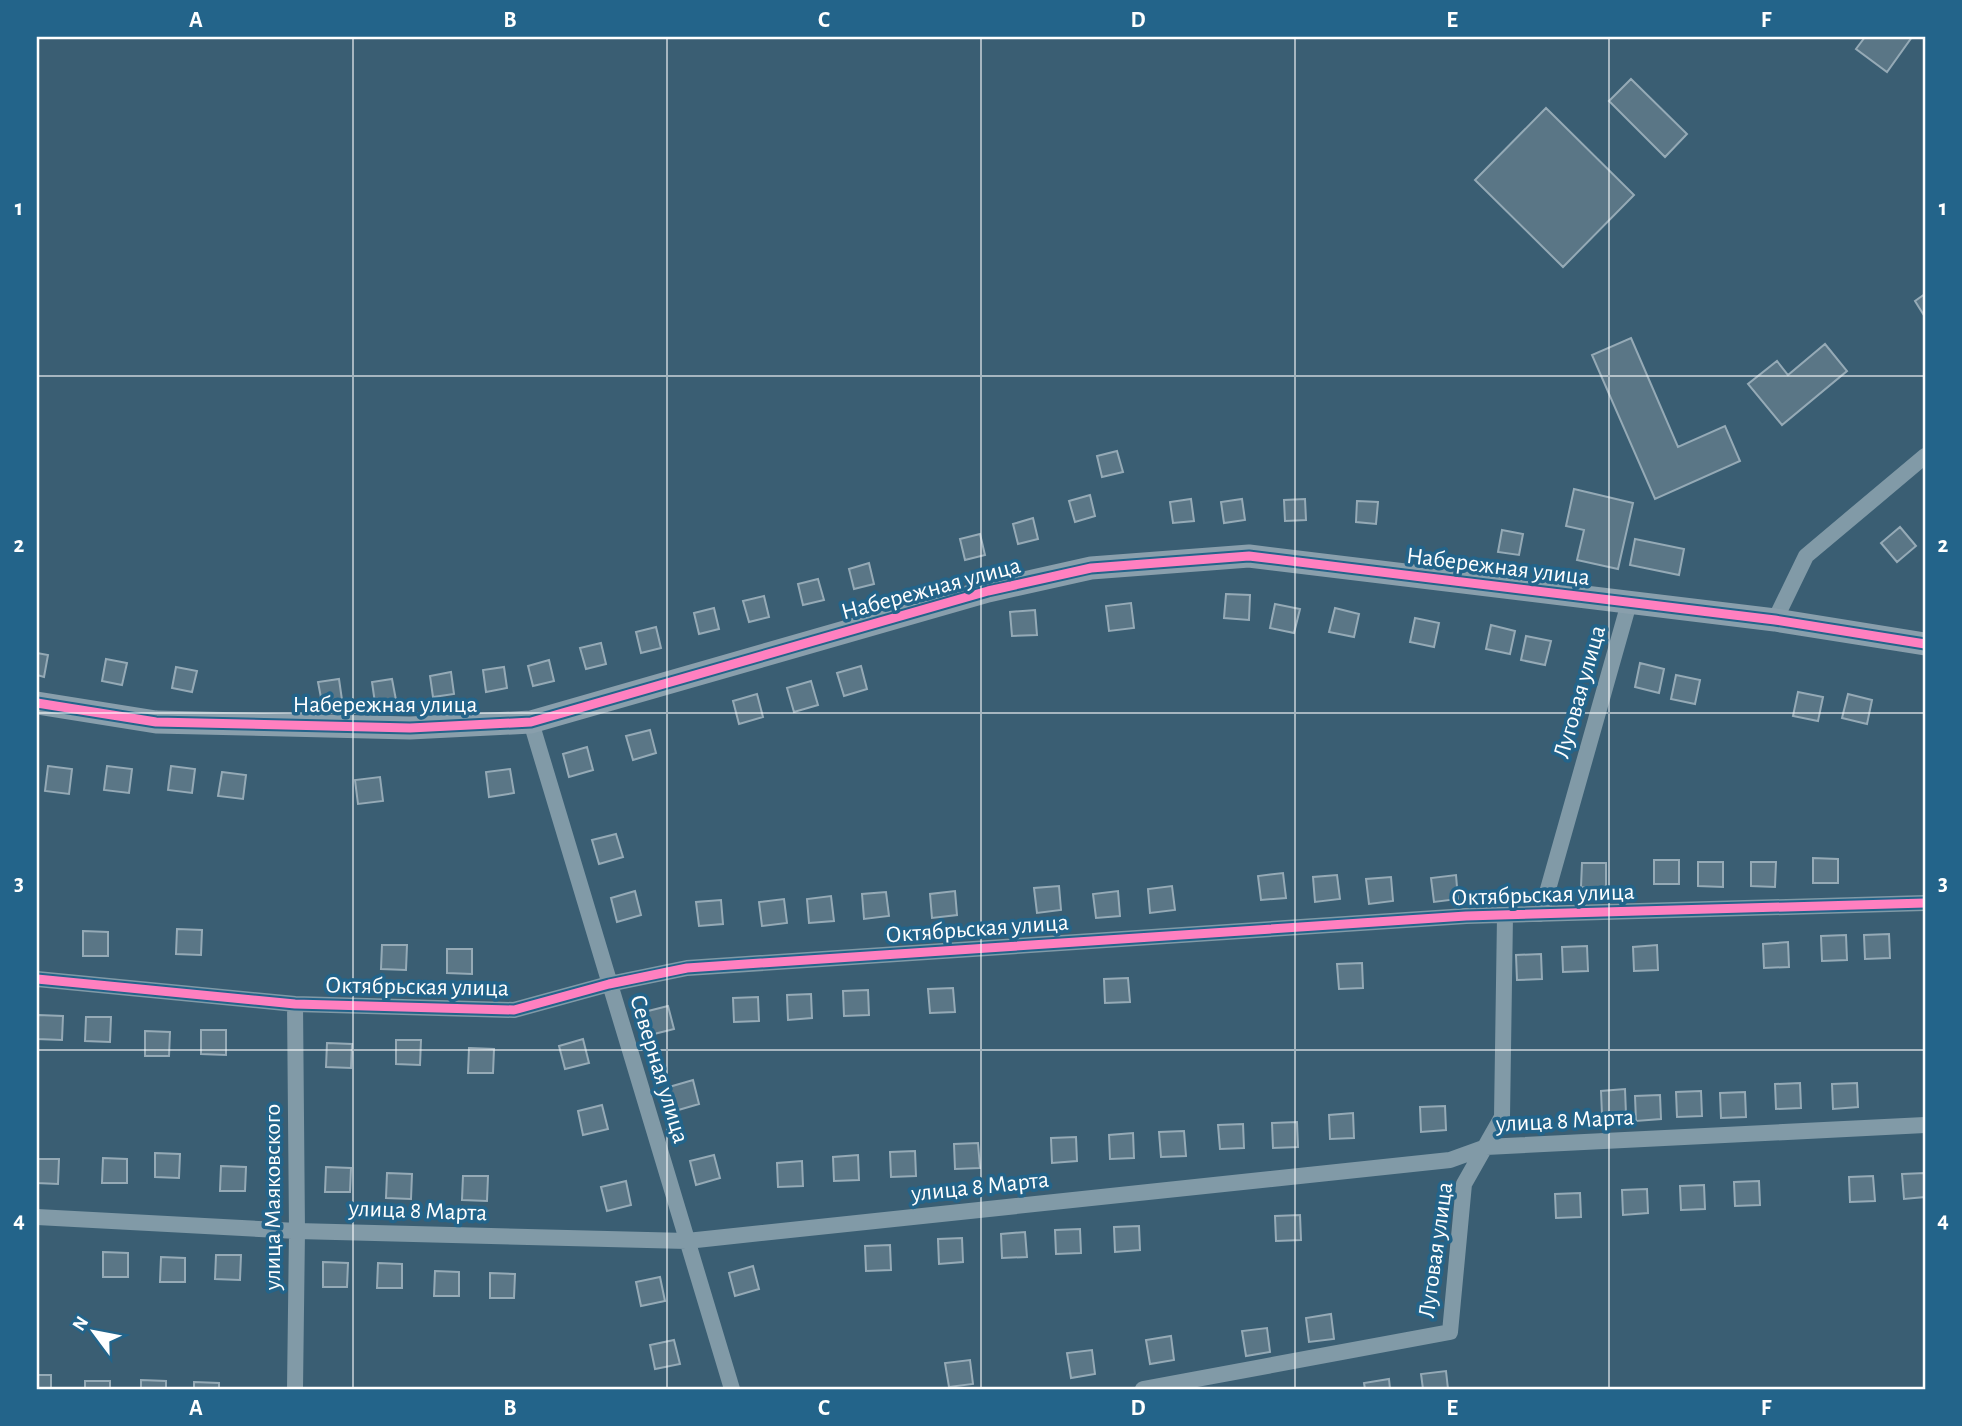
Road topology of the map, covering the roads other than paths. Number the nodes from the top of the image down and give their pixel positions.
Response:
1 (1925, 456) edge
2 (1629, 603) junction
3 (1775, 620) junction
4 (1925, 644) edge
5 (37, 703) edge
6 (531, 722) junction
7 (1925, 903) edge
8 (1541, 914) junction
9 (1505, 916) junction
10 (37, 979) edge
11 (609, 984) junction
12 (295, 1004) junction
13 (1925, 1125) edge
14 (1486, 1147) junction
15 (37, 1217) edge
16 (297, 1231) junction
17 (687, 1241) junction
18 (295, 1389) edge
19 (732, 1389) edge
20 (1143, 1389) edge

1 - 3 street
2 - 3 street, Набережная улица
2 - 6 street, Набережная улица
2 - 8 street, Луговая улица
3 - 4 street, Набережная улица
5 - 6 street, Набережная улица
6 - 11 street, Северная улица
7 - 8 street, Октябрьская улица
8 - 9 street, Октябрьская улица
9 - 11 street, Октябрьская улица
9 - 14 street, Луговая улица
10 - 12 street, Октябрьская улица
11 - 12 street, Октябрьская улица
11 - 17 street, Северная улица
12 - 16 street, улица Маяковского
13 - 14 street, улица 8 Марта
14 - 17 street, улица 8 Марта
14 - 20 street, Луговая улица
15 - 16 street, улица 8 Марта
16 - 17 street, улица 8 Марта
16 - 18 street, улица Маяковского
17 - 19 street, Северная улица

